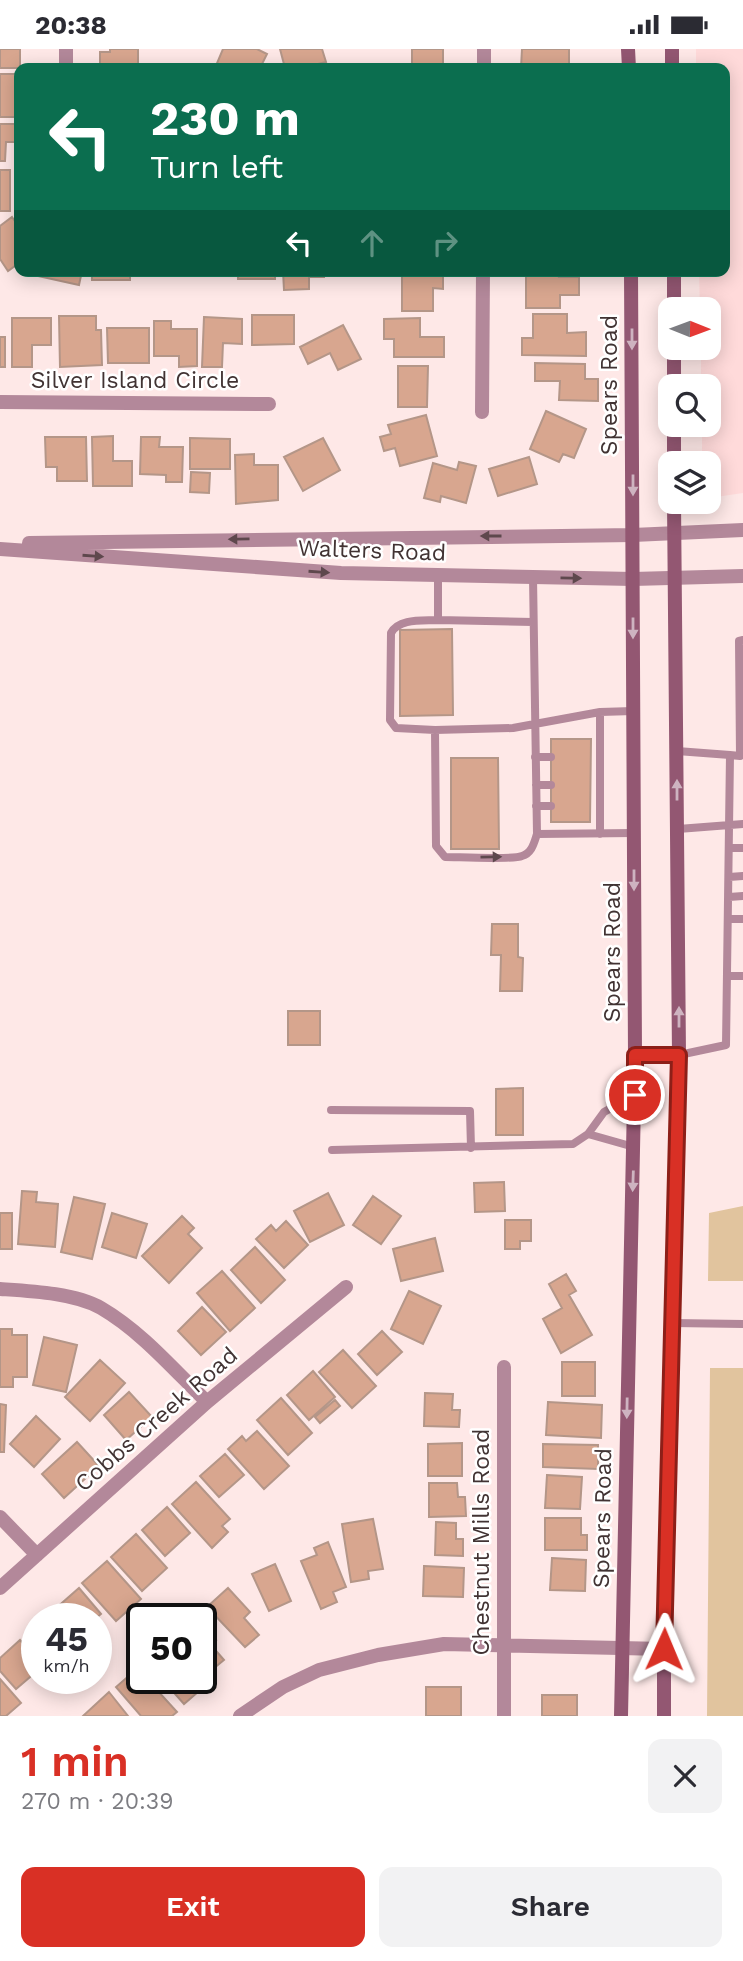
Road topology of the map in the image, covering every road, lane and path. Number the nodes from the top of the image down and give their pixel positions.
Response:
1 (483, 277) edge
2 (631, 277) edge
3 (674, 277) edge
4 (674, 297) edge
5 (0, 402) edge
6 (269, 404) dead end
7 (482, 412) dead end
8 (674, 514) edge
9 (743, 530) edge
10 (674, 533) junction
11 (633, 535) junction
12 (0, 543) edge
13 (0, 549) edge
14 (438, 575) junction
15 (743, 576) edge
16 (533, 577) junction
17 (633, 579) junction
18 (674, 579) junction
19 (438, 620) junction
20 (533, 622) junction
21 (743, 641) edge
22 (633, 711) junction
23 (600, 712) junction
24 (535, 724) junction
25 (435, 730) junction
26 (677, 751) junction
27 (730, 755) junction
28 (742, 756) edge
29 (536, 757) junction
30 (551, 757) dead end
31 (536, 785) junction
32 (551, 785) dead end
33 (536, 806) junction
34 (551, 806) dead end
35 (743, 824) edge
36 (729, 825) junction
37 (678, 829) junction
38 (634, 833) junction
39 (537, 834) junction
40 (600, 834) junction
41 (729, 848) junction
42 (743, 848) edge
43 (743, 876) edge
44 (729, 877) junction
45 (743, 896) edge
46 (729, 897) junction
47 (729, 919) junction
48 (743, 919) edge
49 (728, 976) junction
50 (743, 976) edge
51 (635, 1055) junction
52 (679, 1055) junction
53 (635, 1095) junction
54 (331, 1111) dead end
55 (588, 1134) junction
56 (634, 1147) junction
57 (471, 1148) junction
58 (331, 1150) dead end
59 (346, 1287) dead end
60 (0, 1289) edge
61 (673, 1323) junction
62 (743, 1324) edge
63 (504, 1367) dead end
64 (207, 1402) junction
65 (0, 1517) edge
66 (37, 1555) junction
67 (0, 1588) edge
68 (504, 1644) junction
69 (621, 1647) junction
70 (664, 1649) junction
71 (240, 1716) edge
72 (504, 1716) edge
73 (621, 1716) edge
74 (664, 1716) edge

1 - 7 street
2 -> 11 main road, Spears Road
3 - 4 main road
5 - 6 street, Silver Island Circle
8 - 10 main road
9 - 10 street, Walters Road
10 - 11 street, Walters Road
10 - 18 main road
11 -> 12 street, Walters Road
11 - 17 main road, Spears Road
13 -> 14 street, Walters Road
14 - 16 street, Walters Road
14 - 19 lane
15 - 18 street, Walters Road
16 -> 17 street, Walters Road
16 - 20 lane
17 - 18 street, Walters Road
17 -> 22 main road, Spears Road
18 - 26 main road
19 - 20 lane
19 - 25 lane
20 - 24 lane
21 - 28 lane
22 - 23 lane
22 - 38 main road, Spears Road
23 - 24 lane
23 - 40 lane
24 - 25 lane
24 - 29 lane
25 -> 39 lane
26 - 27 lane
37 -> 26 main road
27 - 28 lane
27 - 36 lane
29 - 30 lane
29 - 31 lane
31 - 32 lane
31 - 33 lane
33 - 34 lane
33 - 39 lane
35 - 36 lane
36 - 37 lane
36 - 41 lane
52 -> 37 main road
38 - 40 lane
38 -> 51 main road, Spears Road
39 - 40 lane
41 - 42 lane
41 - 44 lane
43 - 44 lane
44 - 46 lane
45 - 46 lane
46 - 47 lane
47 - 48 lane
47 - 49 lane
49 - 50 lane
49 - 52 lane
51 - 52 main road
51 - 53 main road, Spears Road
52 - 61 main road
53 - 55 lane
53 - 56 main road, Spears Road
54 - 57 lane
55 - 56 lane
55 - 57 lane
56 -> 69 main road, Spears Road
57 - 58 lane
59 - 64 street, Cobbs Creek Road
60 - 64 street
61 - 62 lane
61 - 70 main road
63 - 68 street, Chestnut Mills Road
64 - 66 street, Cobbs Creek Road
65 - 66 street
66 - 67 street, Cobbs Creek Road
68 - 69 street
68 - 71 street
68 - 72 street, Chestnut Mills Road
69 - 70 street
69 - 73 main road, Spears Road
70 - 74 main road

